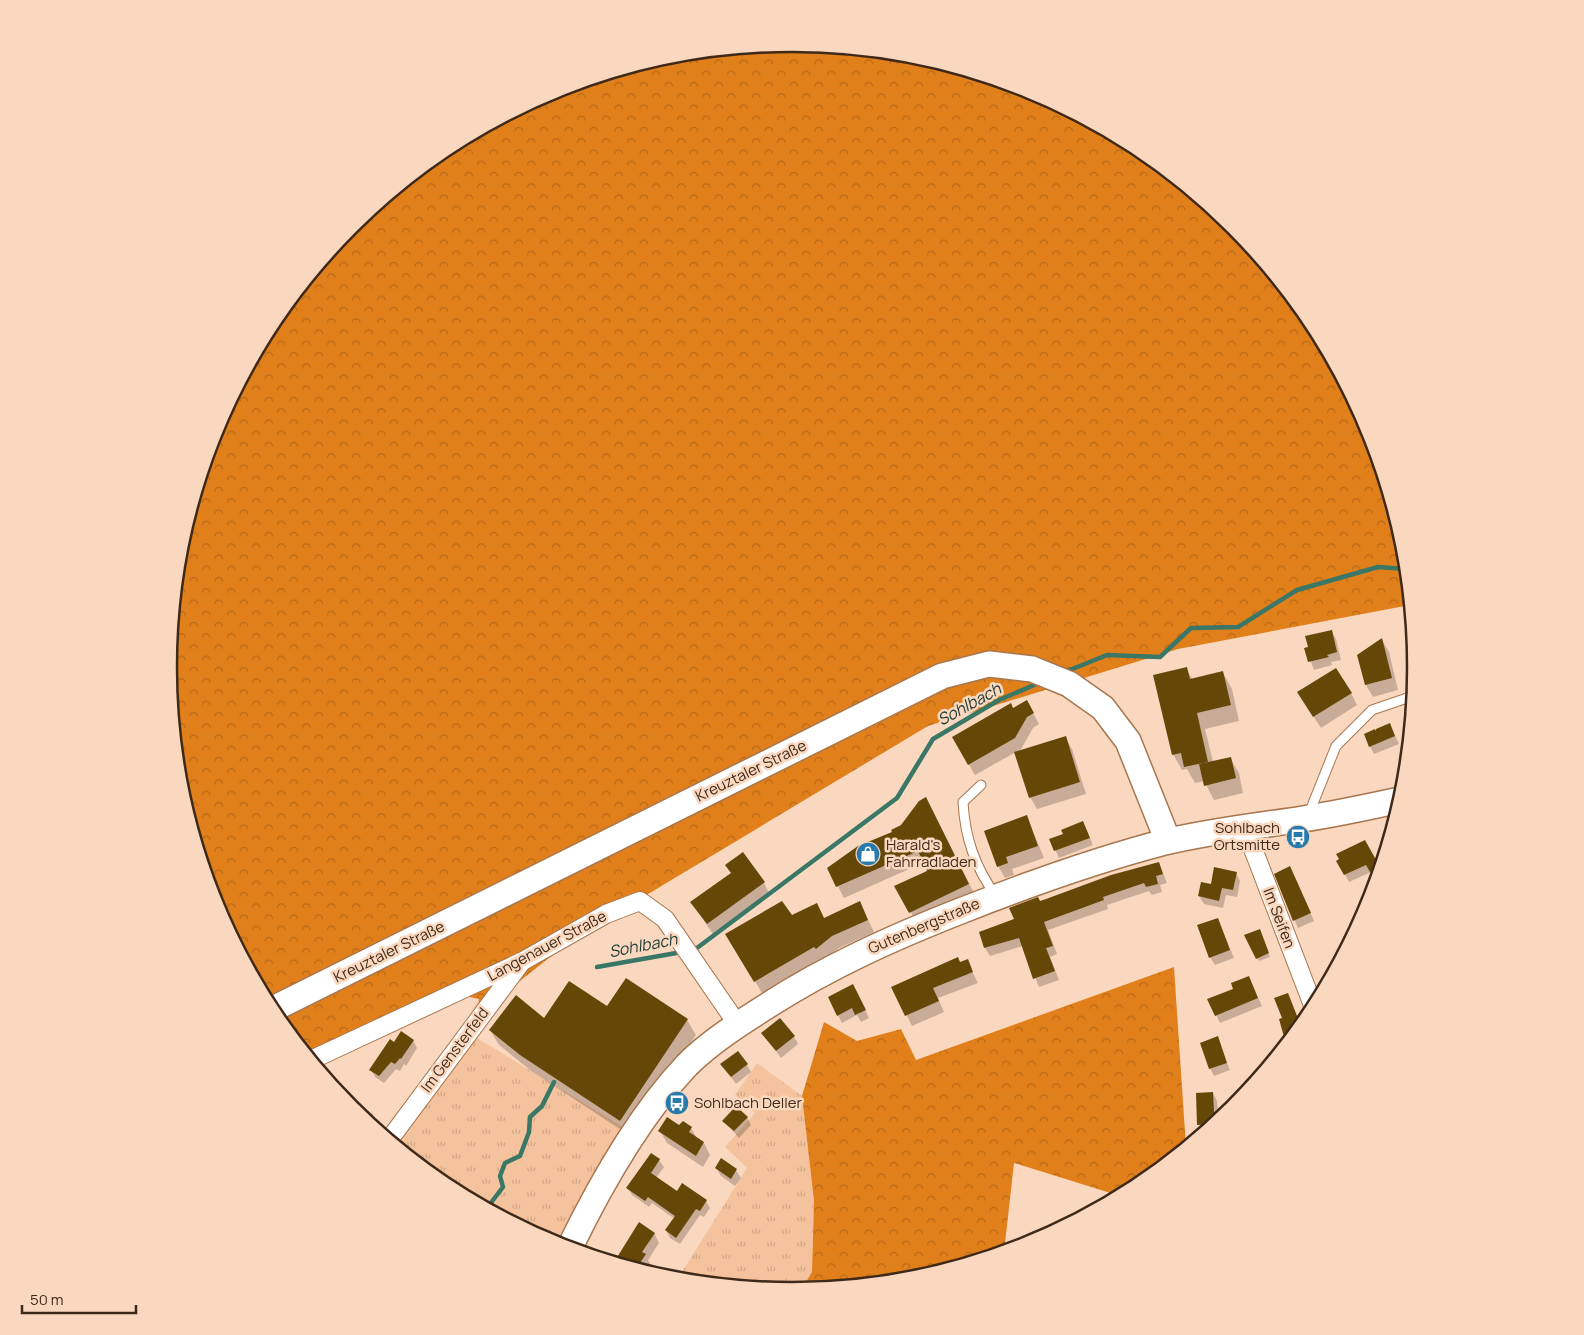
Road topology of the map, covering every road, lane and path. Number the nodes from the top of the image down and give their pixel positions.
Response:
1 (1406, 698) edge
2 (981, 785) dead end
3 (1392, 802) edge
4 (1307, 819) junction
5 (1245, 828) junction
6 (1168, 841) junction
7 (996, 897) junction
8 (523, 961) junction
9 (1310, 998) edge
10 (279, 1006) edge
11 (738, 1025) junction
12 (317, 1057) edge
13 (393, 1135) edge
14 (572, 1242) edge

1 - 4 lane
2 - 7 lane
3 - 4 street, Gutenbergstraße
4 - 5 street, Gutenbergstraße
5 - 6 street, Gutenbergstraße
5 - 9 street, Im Seifen
6 - 7 street, Gutenbergstraße
6 - 10 street, Kreuztaler Straße
7 - 11 street, Gutenbergstraße
8 - 11 street, Langenauer Straße
8 - 12 street, Langenauer Straße
8 - 13 street, Im Gensterfeld
11 - 14 street, Gutenbergstraße

